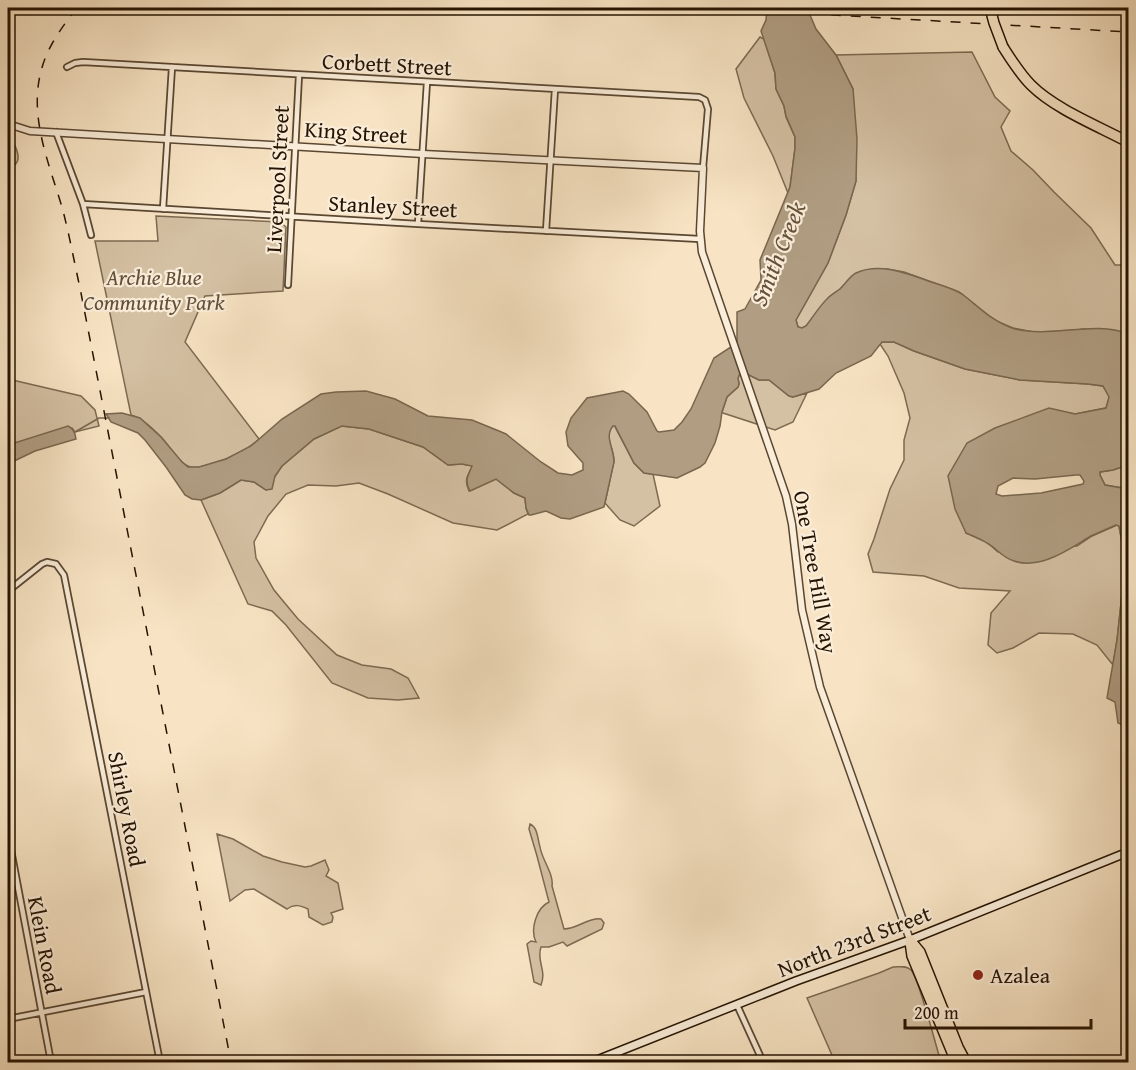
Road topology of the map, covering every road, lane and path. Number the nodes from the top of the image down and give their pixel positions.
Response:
1 (990, 8) edge
2 (67, 67) dead end
3 (172, 67) junction
4 (299, 75) junction
5 (427, 82) junction
6 (555, 89) junction
7 (705, 100) joint
8 (8, 124) edge
9 (56, 132) junction
10 (167, 138) junction
11 (1128, 142) edge
12 (295, 146) junction
13 (423, 154) junction
14 (550, 160) junction
15 (703, 168) junction
16 (83, 204) junction
17 (164, 209) junction
18 (291, 216) junction
19 (418, 224) junction
20 (546, 231) junction
21 (91, 235) dead end
22 (700, 239) junction
23 (288, 285) dead end
24 (8, 591) edge
25 (8, 834) edge
26 (1128, 852) edge
27 (910, 940) junction
28 (146, 992) junction
29 (737, 1005) junction
30 (41, 1012) junction
31 (8, 1019) edge
32 (51, 1062) edge
33 (160, 1062) edge
34 (592, 1062) edge
35 (764, 1062) edge
36 (956, 1062) edge
37 (966, 1062) edge

1 - 11 highway, bridge
2 - 3 street, Corbett Street
3 - 4 street, Corbett Street
3 - 10 street
4 - 5 street, Corbett Street
4 - 12 street, Liverpool Street
5 - 6 street, Corbett Street
5 - 13 street
6 - 7 street, Corbett Street
6 - 14 street
7 - 15 street, One Tree Hill Way
8 - 9 street, King Street
9 - 10 street, King Street
9 - 16 street
10 - 12 street, King Street
10 - 17 street
12 - 13 street, King Street
12 - 18 street, Liverpool Street
13 - 14 street, King Street
13 - 19 street
14 - 15 street, King Street
14 - 20 street
15 - 22 street, One Tree Hill Way
16 - 17 street, Stanley Street
16 - 21 street
17 - 18 street, Stanley Street
18 - 19 street, Stanley Street
18 - 23 street, Liverpool Street
19 - 20 street, Stanley Street
20 - 22 street, Stanley Street
22 - 27 street, One Tree Hill Way
24 - 28 street, Shirley Road
25 - 30 street, Klein Road
26 - 27 main road, North 23rd Street
27 - 29 main road, North 23rd Street
27 - 36 highway
27 - 37 highway
28 - 30 street
28 - 33 street, Shirley Road
29 - 34 main road, North 23rd Street
29 - 35 street
30 - 31 street
30 - 32 street, Klein Road

